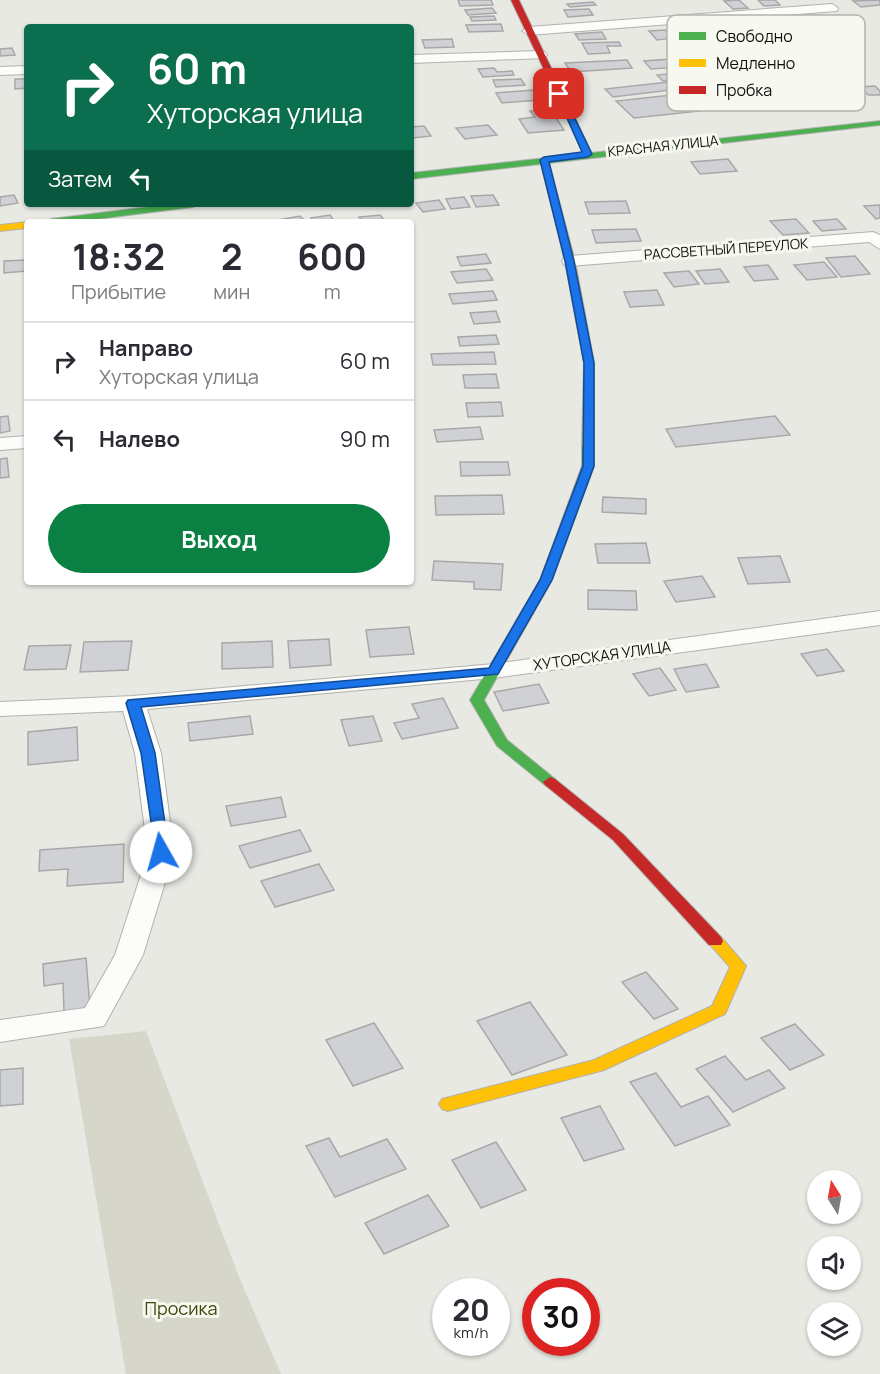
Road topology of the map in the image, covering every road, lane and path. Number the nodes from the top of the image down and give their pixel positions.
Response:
1 (515, 0) edge
2 (832, 8) dead end
3 (744, 15) edge
4 (667, 21) edge
5 (529, 32) junction
6 (540, 55) junction
7 (414, 59) edge
8 (24, 70) edge
9 (0, 71) edge
10 (880, 123) edge
11 (588, 154) junction
12 (544, 160) junction
13 (414, 176) edge
14 (169, 207) edge
15 (75, 219) edge
16 (24, 225) edge
17 (0, 228) edge
18 (880, 244) edge
19 (570, 261) junction
20 (24, 442) edge
21 (0, 444) edge
22 (880, 618) edge
23 (494, 671) junction
24 (133, 703) junction
25 (0, 709) edge
26 (0, 1031) edge
27 (448, 1104) dead end

1 - 5 street
2 - 3 street
4 - 5 street
5 - 6 street
6 - 7 street
6 - 11 street
8 - 9 street
10 - 11 street, КРАСНАЯ УЛИЦА
11 - 12 street, КРАСНАЯ УЛИЦА
12 - 13 street, КРАСНАЯ УЛИЦА
12 - 19 street
14 - 15 street
16 - 17 street
18 - 19 street, РАССВЕТНЫЙ ПЕРЕУЛОК
19 - 23 street
20 - 21 street
22 - 23 street, ХУТОРСКАЯ УЛИЦА
23 - 24 street, ХУТОРСКАЯ УЛИЦА
23 - 27 street
24 - 25 street, ХУТОРСКАЯ УЛИЦА
24 - 26 street

